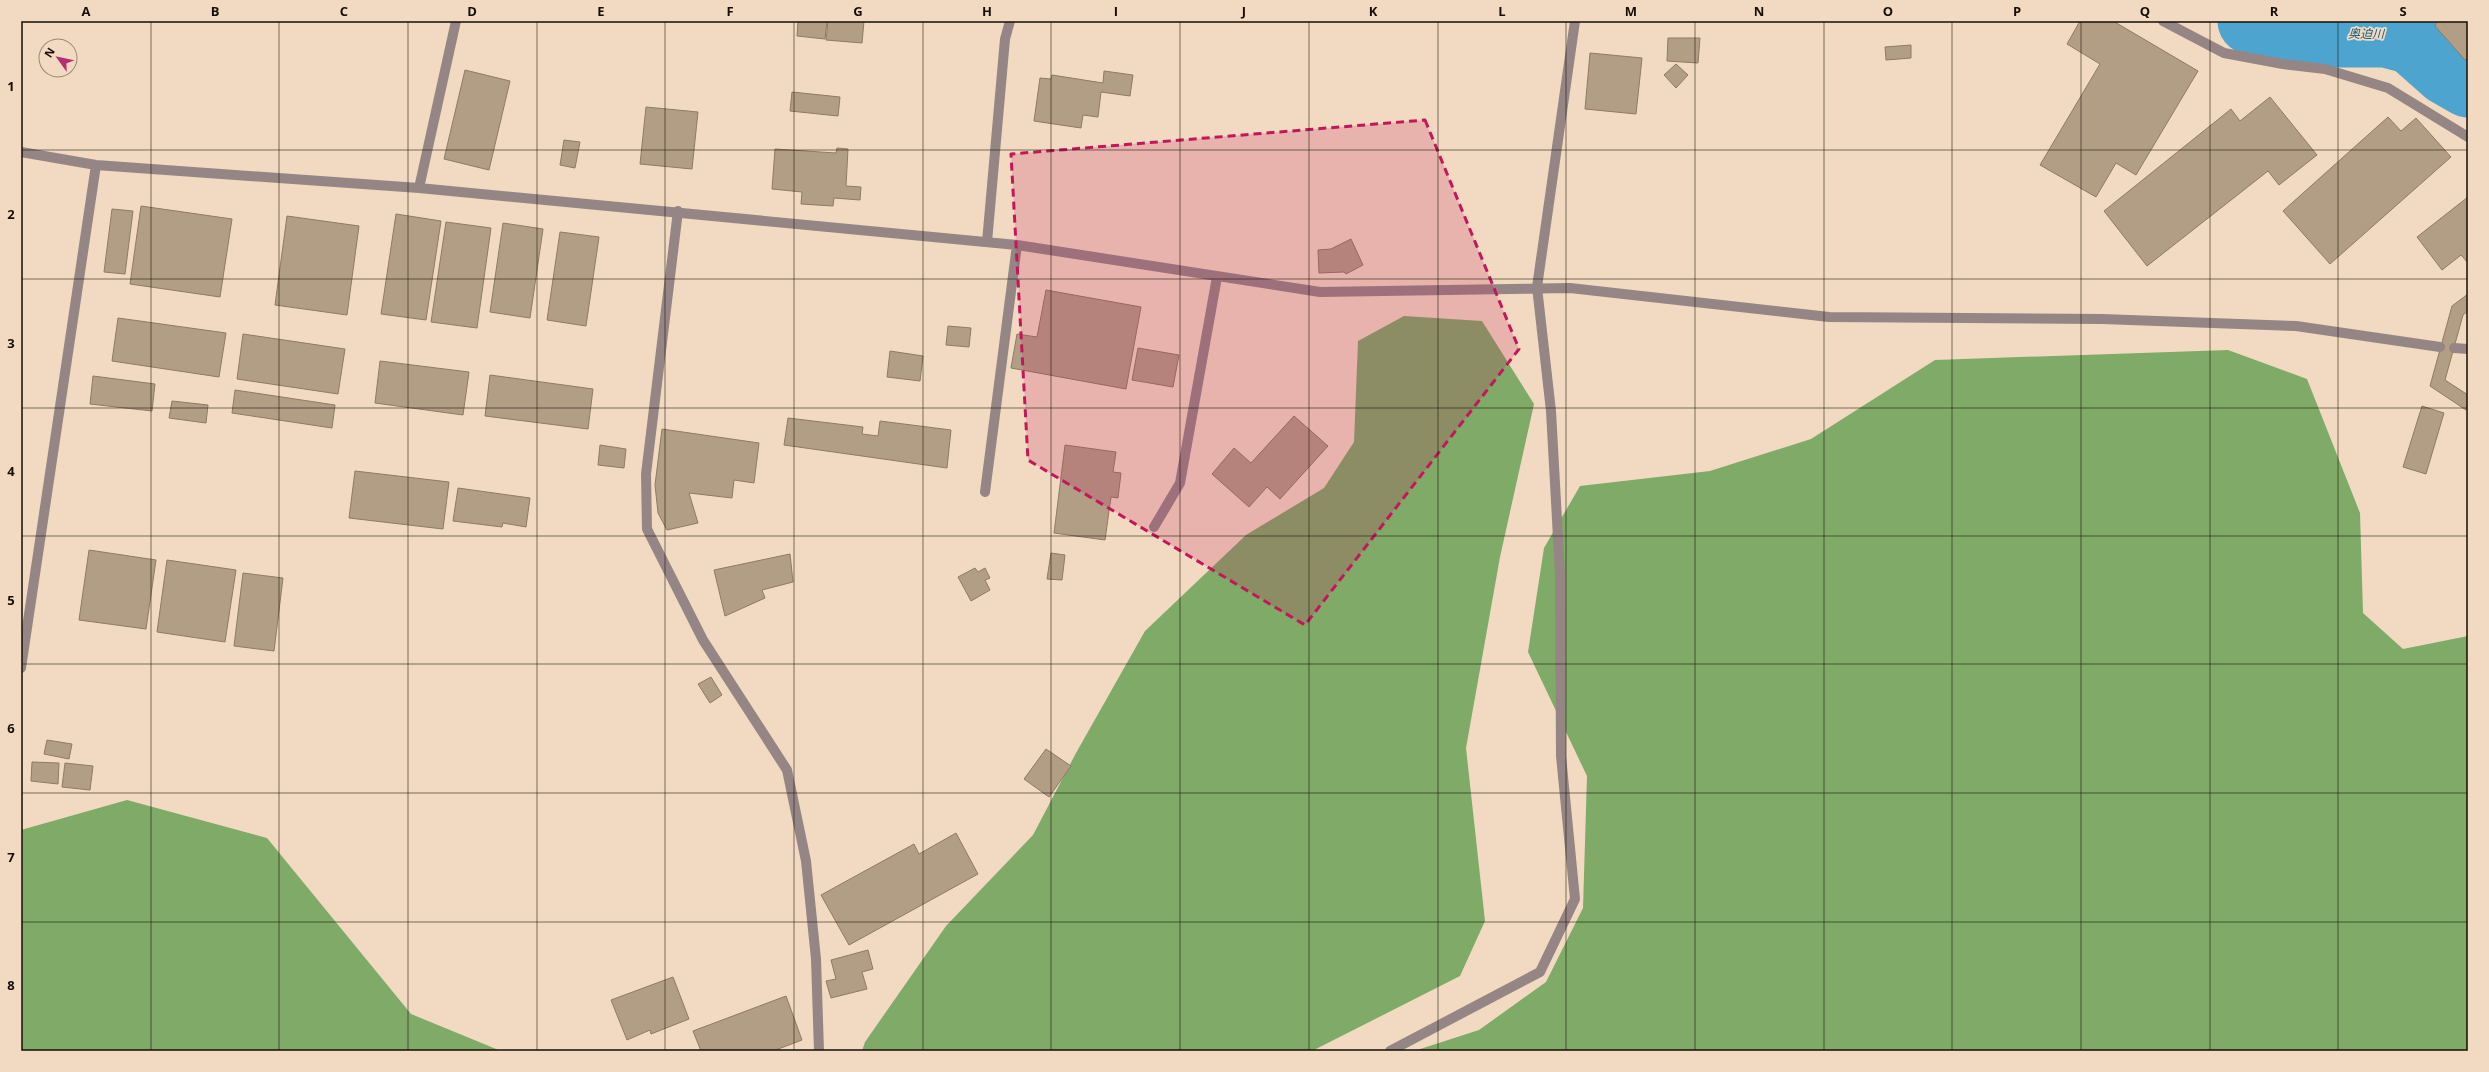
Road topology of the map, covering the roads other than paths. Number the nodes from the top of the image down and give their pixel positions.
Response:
1 (456, 21) edge
2 (1010, 21) edge
3 (1575, 21) edge
4 (2163, 21) edge
5 (2468, 136) edge
6 (21, 152) edge
7 (96, 166) junction
8 (419, 188) junction
9 (678, 211) junction
10 (986, 242) junction
11 (1017, 245) junction
12 (1217, 277) junction
13 (1537, 287) junction
14 (2440, 347) dead end
15 (2454, 348) dead end
16 (2468, 349) edge
17 (985, 492) dead end
18 (1154, 527) dead end
19 (21, 668) edge
20 (819, 1051) edge
21 (1390, 1051) edge

1 - 8 street
2 - 10 street
3 - 13 street
4 - 5 street
6 - 7 street
7 - 8 street
7 - 19 street
8 - 9 street
9 - 10 street
9 - 20 street
10 - 11 street
11 - 12 street
11 - 17 street
12 - 13 street
12 - 18 street
13 - 14 street
13 - 21 street
15 - 16 street

